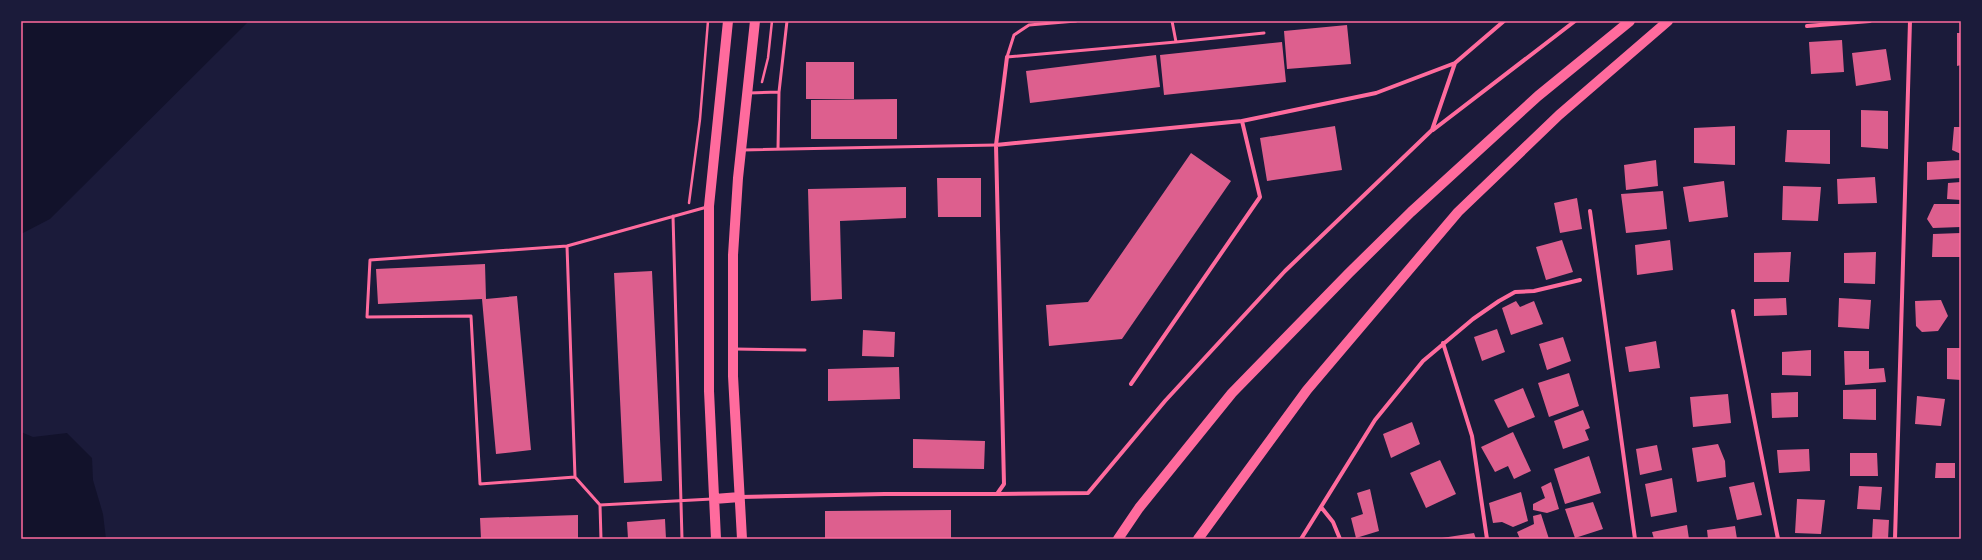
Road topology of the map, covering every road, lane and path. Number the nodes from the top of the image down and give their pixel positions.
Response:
1 (708, 21) edge
2 (728, 21) edge
3 (755, 21) edge
4 (787, 21) edge
5 (1076, 21) edge
6 (1172, 21) edge
7 (1504, 21) edge
8 (1575, 21) edge
9 (1630, 21) edge
10 (1668, 21) edge
11 (1870, 21) edge
12 (1910, 21) edge
13 (1807, 26) dead end
14 (1264, 33) dead end
15 (1176, 42) junction
16 (1007, 57) junction
17 (1455, 63) junction
18 (779, 92) junction
19 (747, 93) junction
20 (1242, 122) junction
21 (1432, 130) junction
22 (996, 145) junction
23 (778, 149) junction
24 (741, 150) junction
25 (709, 206) junction
26 (1590, 211) dead end
27 (688, 212) junction
28 (673, 216) junction
29 (567, 246) junction
30 (1580, 280) dead end
31 (1733, 311) dead end
32 (1443, 343) junction
33 (733, 349) junction
34 (805, 350) dead end
35 (1131, 384) dead end
36 (575, 477) junction
37 (997, 494) junction
38 (740, 497) junction
39 (714, 499) junction
40 (680, 501) junction
41 (600, 504) junction
42 (1321, 507) junction
43 (602, 539) edge
44 (682, 539) edge
45 (716, 539) edge
46 (742, 539) edge
47 (1118, 539) edge
48 (1198, 539) edge
49 (1301, 539) edge
50 (1340, 539) edge
51 (1487, 539) edge
52 (1635, 539) edge
53 (1778, 539) edge
54 (1895, 539) edge

1 - 27 path
2 - 25 main road
3 - 19 main road
4 - 18 lane
5 - 16 lane
6 - 15 lane
7 - 17 street
8 - 21 street
9 - 47 main road
10 - 48 main road
11 - 13 street
12 - 54 street
14 - 15 lane
15 - 16 lane
16 - 22 street
17 - 20 street
17 - 21 street
18 - 19 lane
18 - 23 lane
19 - 24 main road
20 - 22 street
20 - 35 street
21 - 37 street
22 - 23 lane
22 - 37 street
23 - 24 lane
24 - 33 main road
25 - 27 lane
25 - 39 main road
26 - 52 street
27 - 28 lane
28 - 29 lane
28 - 40 lane
29 - 36 lane
29 - 36 lane
30 - 32 street
31 - 53 street
32 - 42 street
32 - 51 street
33 - 34 lane
33 - 38 main road
36 - 41 lane
37 - 38 street
38 - 39 main road
38 - 46 main road
39 - 40 lane
39 - 45 main road
40 - 41 lane
40 - 44 lane
41 - 43 lane
42 - 49 street
42 - 50 street

